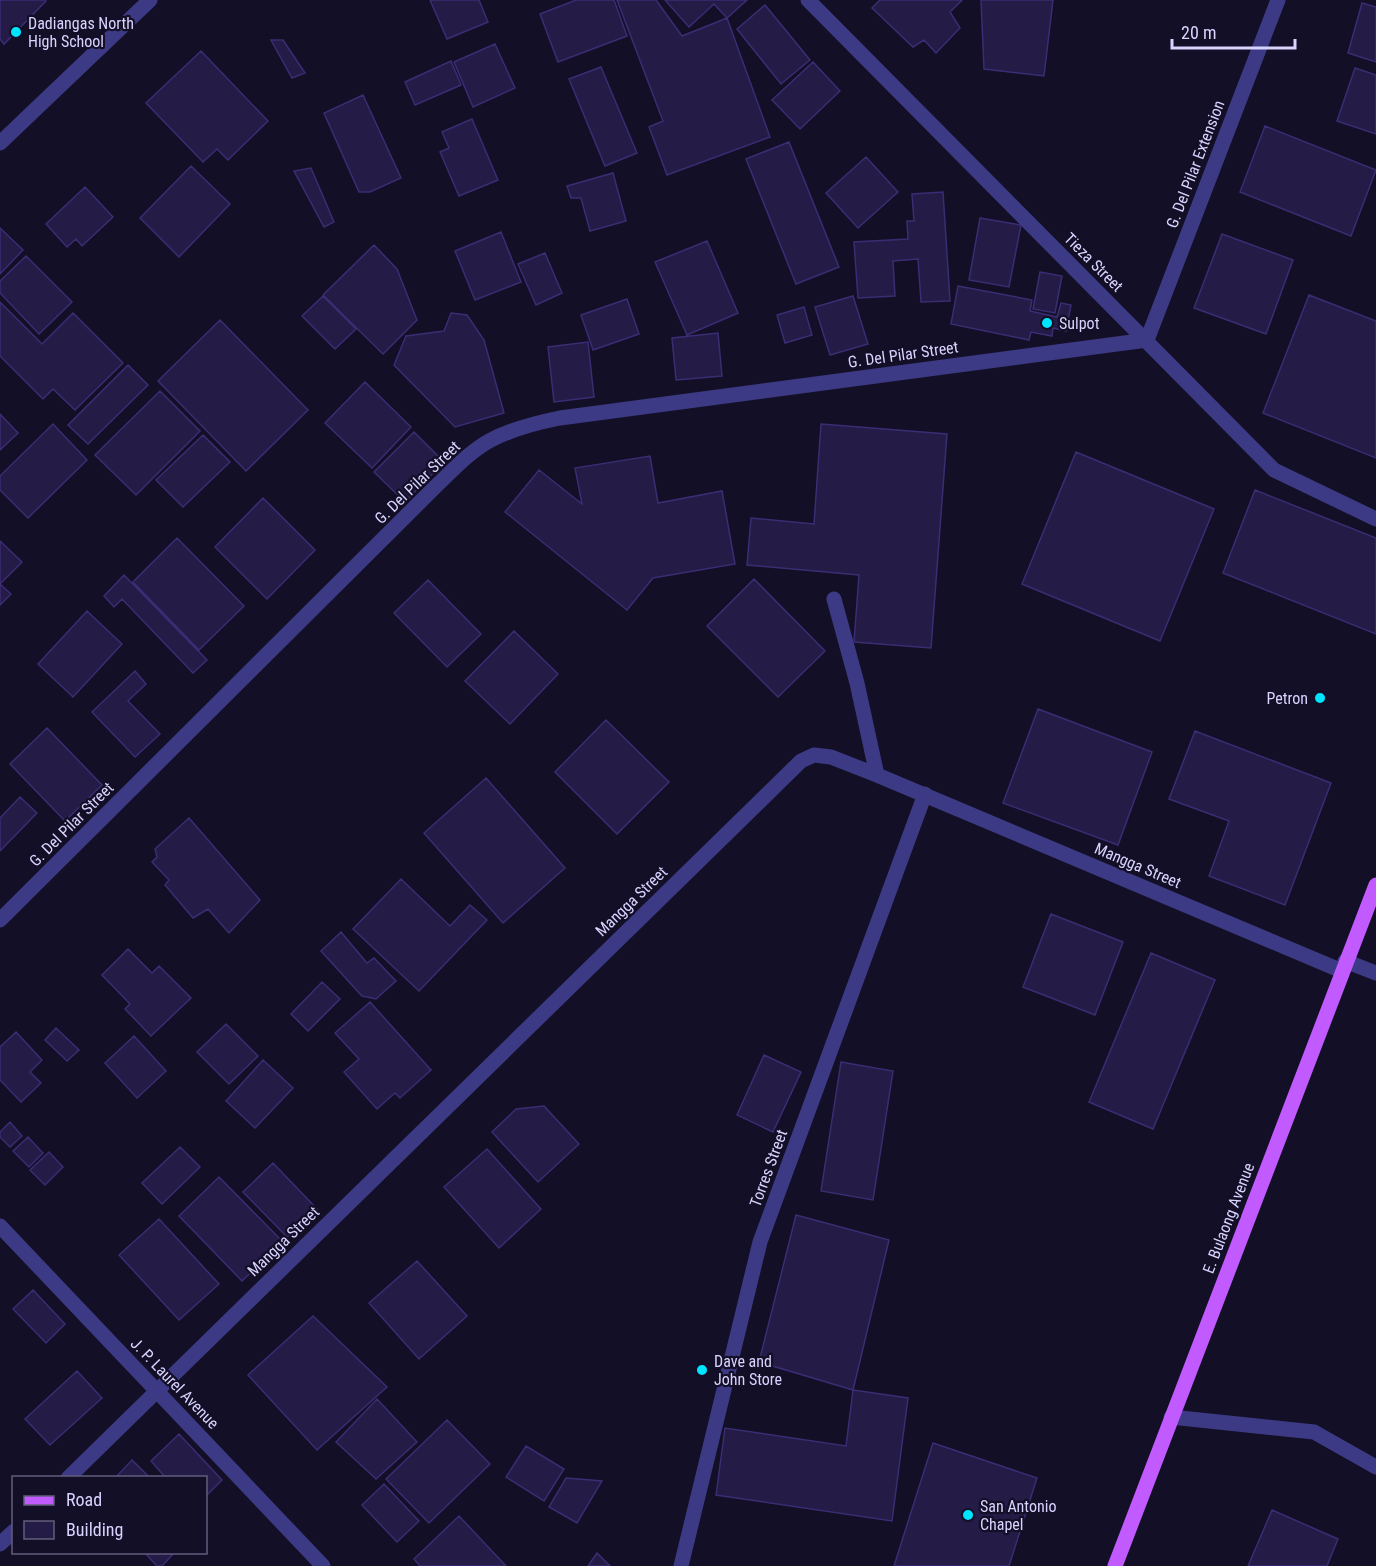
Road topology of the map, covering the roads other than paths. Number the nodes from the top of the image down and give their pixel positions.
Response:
1 (150, 0) edge
2 (808, 0) edge
3 (1278, 0) edge
4 (0, 143) edge
5 (1147, 340) junction
6 (1376, 519) edge
7 (834, 598) dead end
8 (877, 775) junction
9 (925, 794) junction
10 (1376, 885) edge
11 (0, 920) edge
12 (1344, 967) junction
13 (1376, 973) edge
14 (0, 1226) edge
15 (157, 1390) junction
16 (1171, 1417) junction
17 (1376, 1467) edge
18 (70, 1476) edge
19 (12, 1533) edge
20 (0, 1544) edge
21 (323, 1566) edge
22 (681, 1566) edge
23 (1115, 1566) edge

1 - 4 street
2 - 5 street, Tieza Street
3 - 5 street, G. Del Pilar Extension
5 - 6 street, Tieza Street
5 - 11 street, G. Del Pilar Street
7 - 8 street
8 - 9 street, Mangga Street
8 - 15 street, Mangga Street
9 - 12 street, Mangga Street
9 - 22 street, Torres Street
10 - 12 main road, E. Bulaong Avenue
12 - 13 street, Mangga Street
12 - 16 main road, E. Bulaong Avenue
14 - 15 street, J. P. Laurel Avenue
15 - 18 street, Mangga Street
15 - 21 street, J. P. Laurel Avenue
16 - 17 street
16 - 23 main road, E. Bulaong Avenue
19 - 20 street

